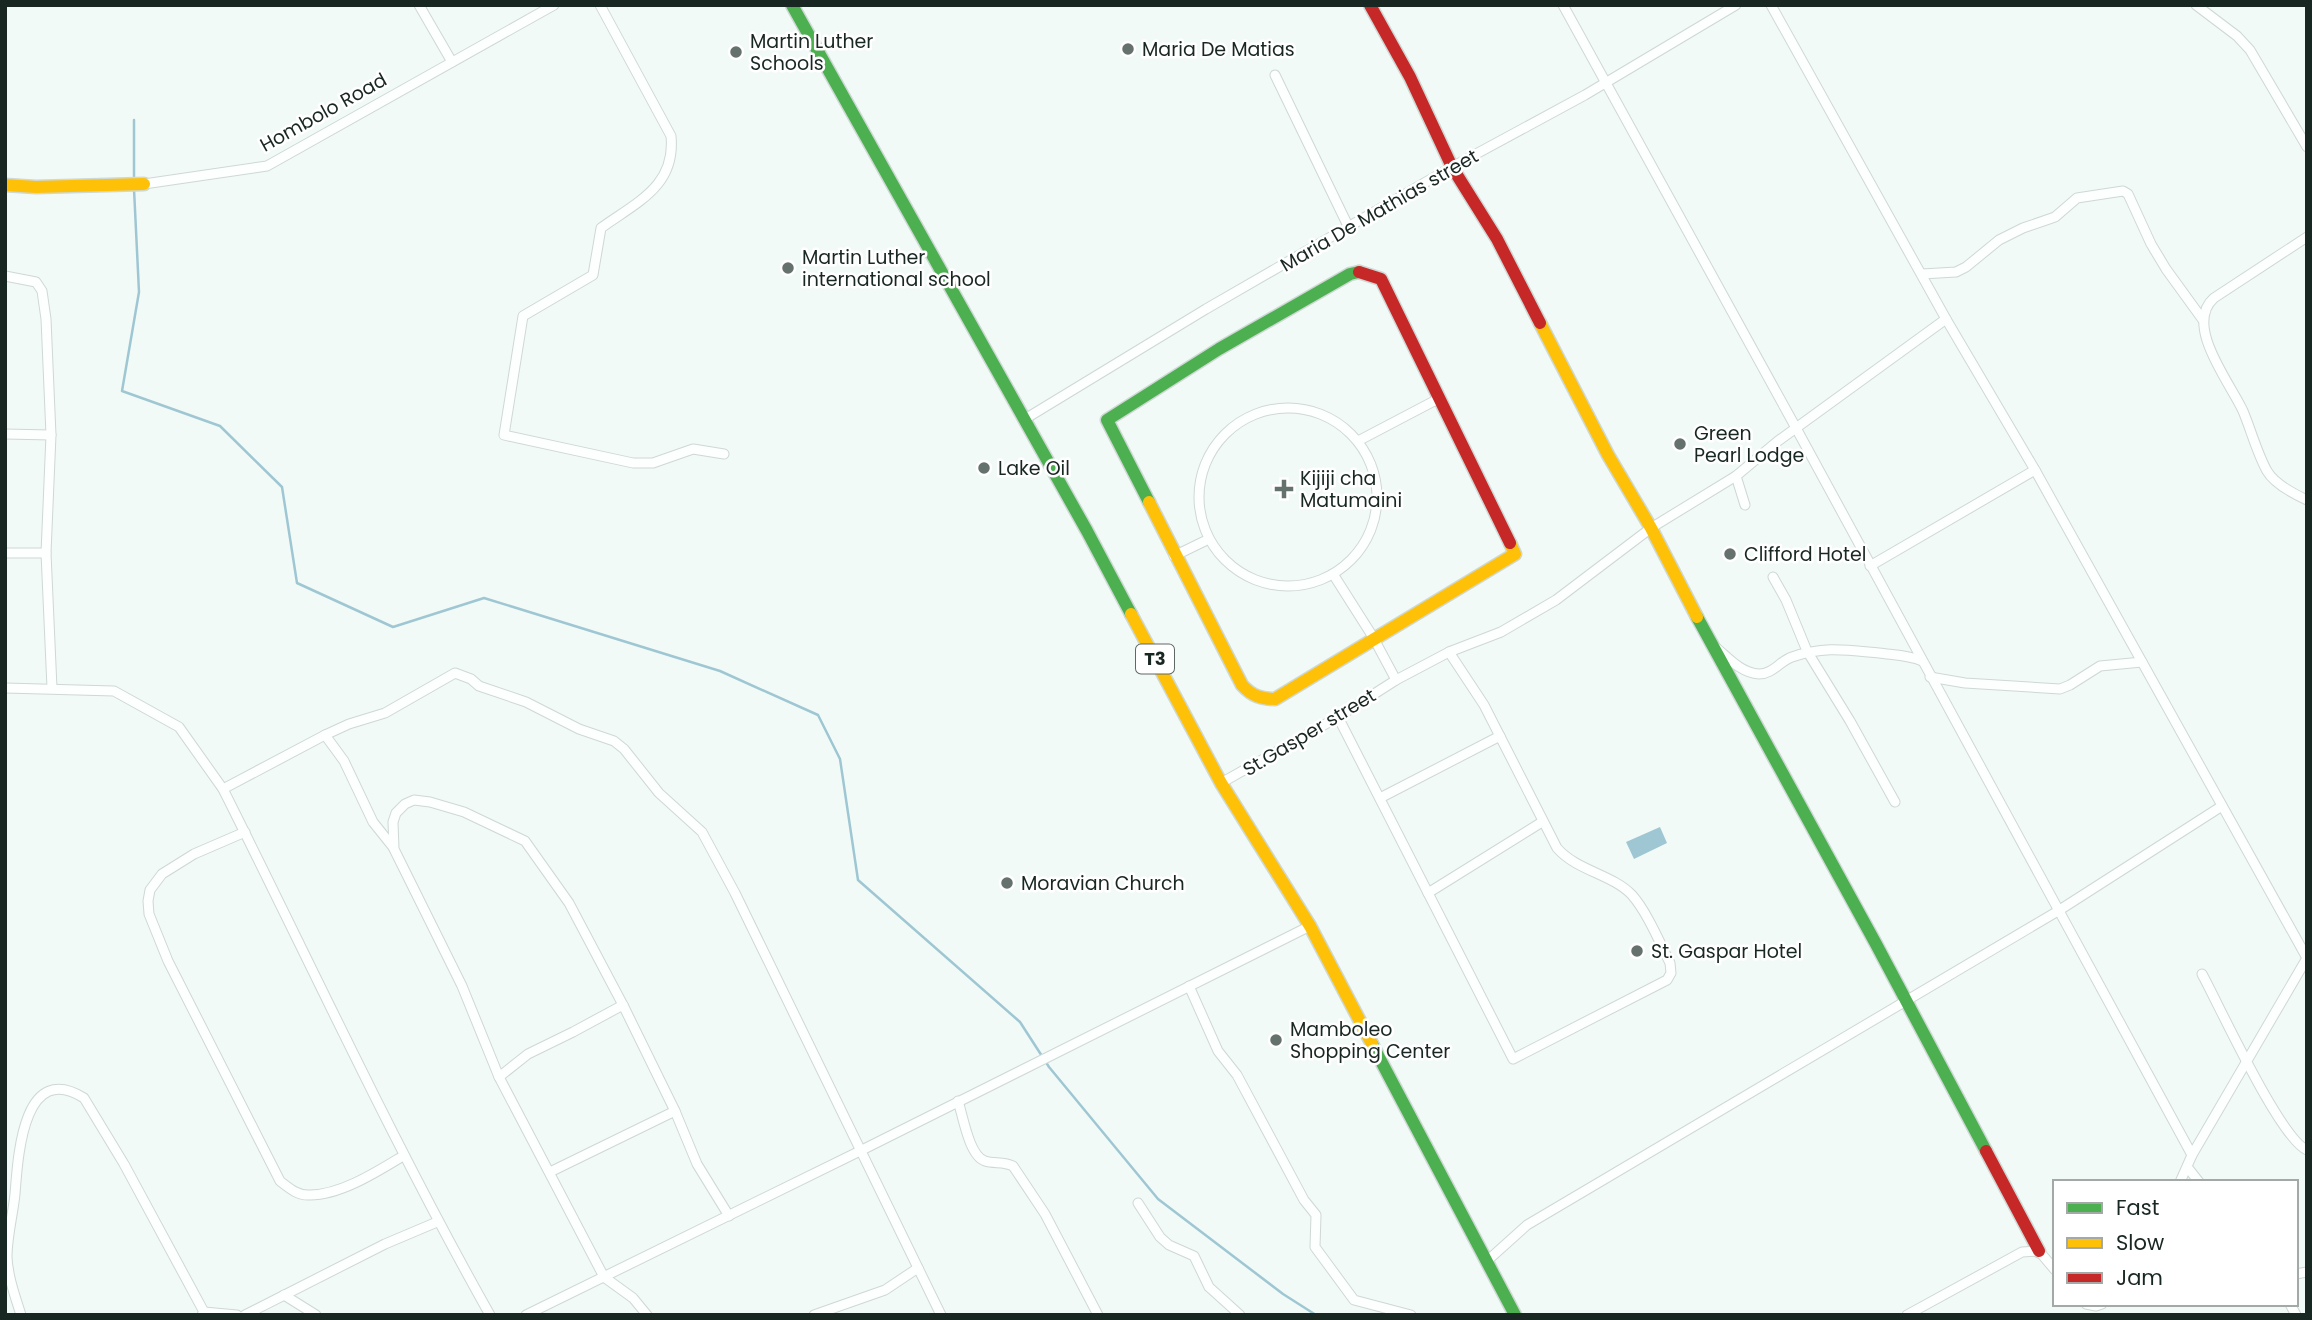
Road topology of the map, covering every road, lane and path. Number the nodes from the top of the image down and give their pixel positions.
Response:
1 (419, 5) edge
2 (554, 5) edge
3 (600, 5) edge
4 (792, 5) edge
5 (1370, 5) edge
6 (1563, 5) edge
7 (1737, 5) edge
8 (1772, 5) edge
9 (2196, 5) edge
10 (452, 62) junction
11 (1275, 75) dead end
12 (1605, 81) junction
13 (2307, 147) edge
14 (1452, 167) junction
15 (144, 184) joint
16 (5, 185) edge
17 (1349, 228) junction
18 (2307, 237) edge
19 (1922, 274) junction
20 (5, 276) edge
21 (1946, 319) junction
22 (2203, 320) junction
23 (1438, 398) junction
24 (1025, 419) junction
25 (1796, 428) junction
26 (5, 434) edge
27 (51, 435) junction
28 (1358, 441) junction
29 (724, 454) dead end
30 (2035, 470) junction
31 (1736, 476) junction
32 (2307, 500) edge
33 (1745, 505) dead end
34 (1651, 528) junction
35 (1209, 539) junction
36 (5, 553) edge
37 (46, 553) junction
38 (1174, 556) junction
39 (1870, 566) junction
40 (1333, 574) junction
41 (1773, 577) dead end
42 (1373, 637) junction
43 (1710, 643) junction
44 (1807, 651) junction
45 (1450, 652) junction
46 (1922, 662) junction
47 (2142, 662) junction
48 (1930, 677) junction
49 (1396, 680) junction
50 (5, 688) edge
51 (52, 688) junction
52 (1338, 717) junction
53 (325, 735) junction
54 (1500, 736) junction
55 (1221, 783) junction
56 (223, 789) junction
57 (1380, 798) junction
58 (1895, 802) dead end
59 (2222, 806) junction
60 (1542, 822) junction
61 (245, 832) junction
62 (394, 849) junction
63 (1428, 893) junction
64 (2058, 911) junction
65 (1310, 926) junction
66 (2307, 958) edge
67 (2202, 974) dead end
68 (1189, 986) junction
69 (1907, 1002) junction
70 (622, 1005) junction
71 (2247, 1063) junction
72 (499, 1077) junction
73 (958, 1101) junction
74 (675, 1111) junction
75 (2307, 1150) edge
76 (860, 1151) junction
77 (2192, 1155) junction
78 (403, 1156) junction
79 (2188, 1168) junction
80 (550, 1172) junction
81 (2181, 1180) edge
82 (2197, 1180) edge
83 (1138, 1203) dead end
84 (729, 1216) junction
85 (437, 1222) junction
86 (2039, 1251) junction
87 (1487, 1261) junction
88 (918, 1268) junction
89 (2053, 1268) edge
90 (604, 1277) junction
91 (284, 1295) junction
92 (203, 1313) edge
93 (21, 1315) edge
94 (237, 1315) edge
95 (245, 1315) edge
96 (316, 1315) edge
97 (490, 1315) edge
98 (526, 1315) edge
99 (648, 1315) edge
100 (814, 1315) edge
101 (941, 1315) edge
102 (1098, 1315) edge
103 (1241, 1315) edge
104 (1410, 1315) edge
105 (1515, 1315) edge
106 (1907, 1315) edge

1 - 10 street
2 - 10 street, Hombolo Road
3 - 29 street
4 - 24 main road, T3
5 - 14 main road
6 - 12 street
7 - 12 street, Maria De Mathias street
8 - 19 street
9 - 13 street
10 - 15 street, Hombolo Road
11 - 17 street
12 - 14 street, Maria De Mathias street
12 - 25 street
14 - 17 street, Maria De Mathias street
14 - 34 main road
15 - 16 main road, Hombolo Road
17 - 24 street, Maria De Mathias street
18 - 22 street
19 - 21 street
19 - 22 street
20 - 27 street
21 - 25 street, St.Gasper street
21 - 30 street
22 - 32 street
23 - 28 street
23 - 38 main road
23 - 42 main road
24 - 55 main road, T3
25 - 31 street, St.Gasper street
25 - 39 street
26 - 27 street
27 - 37 street
28 - 35 street
28 - 40 street
30 - 39 street
30 - 47 street
31 - 33 street
31 - 34 street, St.Gasper street
34 - 43 main road
34 - 45 street, St.Gasper street
35 - 38 street
35 - 40 street
36 - 37 street
37 - 51 street
38 - 42 main road
39 - 46 street
40 - 42 street
41 - 44 street
42 - 49 street
43 - 44 street
43 - 69 main road
44 - 46 street
44 - 58 street
45 - 49 street, St.Gasper street
45 - 54 street
46 - 48 street
47 - 48 street
47 - 59 street
48 - 64 street
49 - 52 street, St.Gasper street
50 - 51 street
51 - 56 street
52 - 55 street, St.Gasper street
52 - 57 street
53 - 56 street
53 - 62 street
53 - 76 street
54 - 57 street
54 - 60 street
55 - 65 main road, T3
56 - 61 street
57 - 63 street
59 - 64 street
59 - 66 street
60 - 63 street
60 - 63 street
61 - 78 street
61 - 78 street
62 - 70 street
62 - 72 street
64 - 69 street
64 - 77 street
65 - 68 street
65 - 87 main road, T3
66 - 71 street
67 - 71 street
68 - 73 street
68 - 104 street
69 - 86 main road
69 - 87 street
70 - 72 street
70 - 74 street
71 - 75 street
71 - 77 street
72 - 80 street
73 - 76 street
73 - 102 street
74 - 80 street
74 - 84 street
76 - 84 street
76 - 88 street
77 - 79 street
78 - 85 street
79 - 81 street
79 - 82 street
80 - 90 street
83 - 103 street
84 - 90 street
85 - 91 street
85 - 97 street
86 - 89 street
86 - 106 street
87 - 105 main road, T3
88 - 100 street
88 - 101 street
90 - 98 street
90 - 99 street
91 - 95 street
91 - 96 street
92 - 93 street
92 - 94 street

